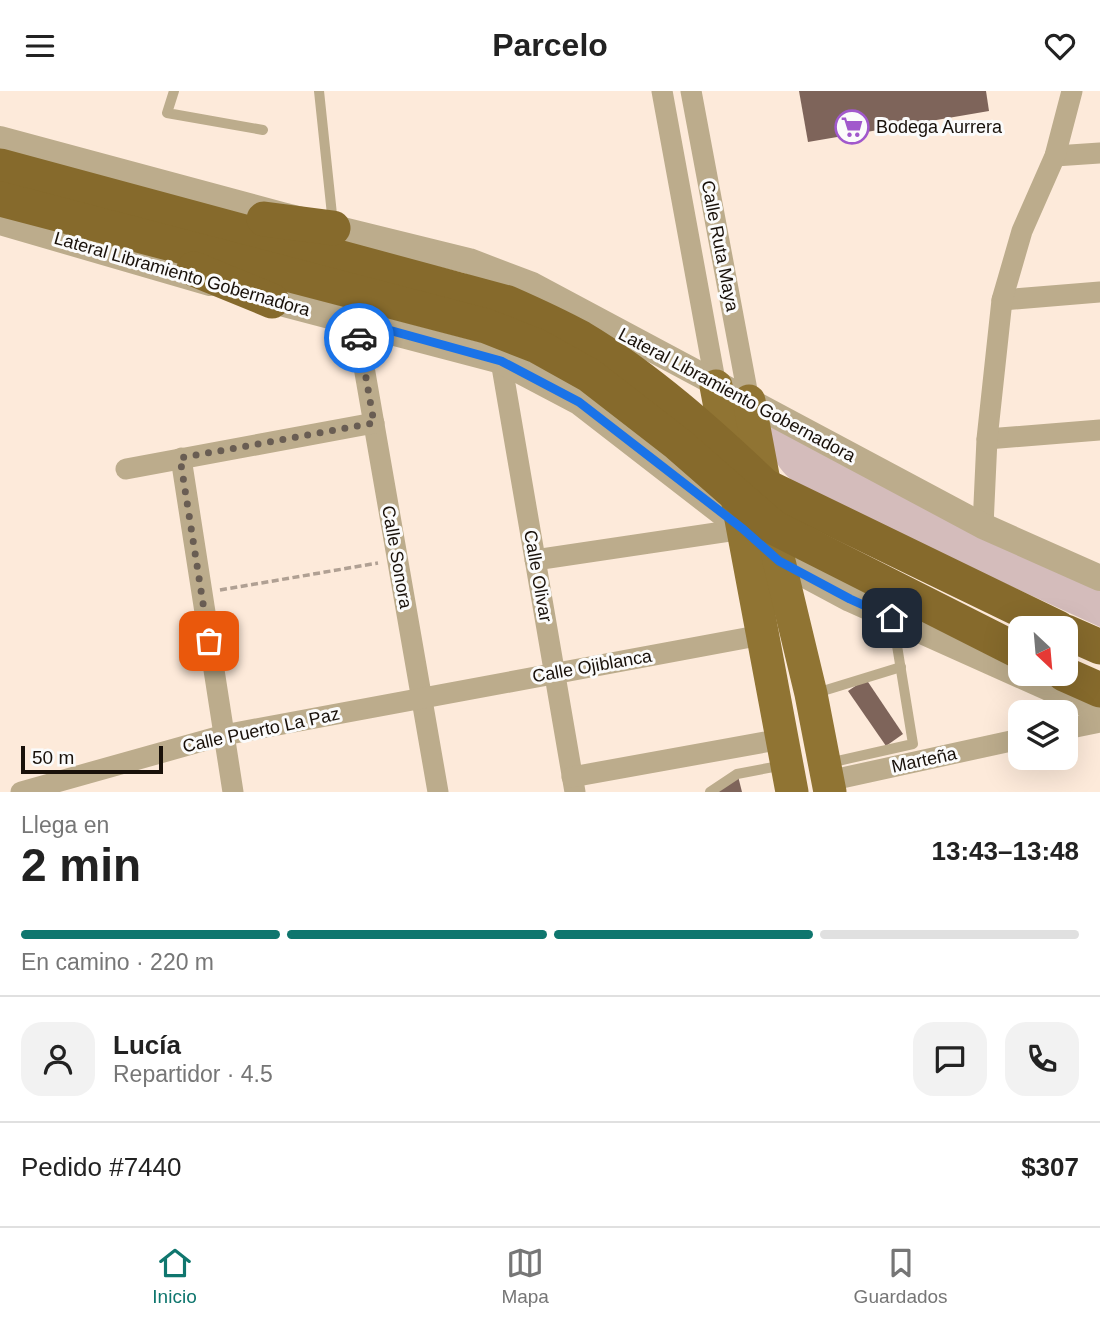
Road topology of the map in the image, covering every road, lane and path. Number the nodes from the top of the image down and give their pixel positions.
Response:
1 (173, 91) edge
2 (318, 91) edge
3 (662, 91) edge
4 (691, 91) edge
5 (1072, 91) edge
6 (263, 130) dead end
7 (0, 139) edge
8 (1100, 153) edge
9 (1055, 156) junction
10 (0, 166) edge
11 (0, 199) edge
12 (124, 200) junction
13 (67, 218) junction
14 (0, 222) edge
15 (333, 228) junction
16 (1100, 292) edge
17 (1002, 300) junction
18 (272, 301) junction
19 (356, 321) junction
20 (501, 361) junction
21 (716, 386) junction
22 (749, 401) junction
23 (374, 423) junction
24 (1100, 430) edge
25 (987, 439) junction
26 (728, 451) junction
27 (180, 458) junction
28 (126, 469) dead end
29 (754, 510) junction
30 (983, 526) junction
31 (398, 559) junction
32 (535, 560) junction
33 (779, 561) junction
34 (1100, 579) edge
35 (202, 593) junction
36 (1027, 616) edge
37 (892, 618) junction
38 (762, 635) junction
39 (1078, 637) edge
40 (1008, 646) edge
41 (1100, 647) edge
42 (901, 667) junction
43 (555, 672) junction
44 (1078, 680) edge
45 (1100, 690) edge
46 (811, 694) junction
47 (422, 698) junction
48 (1100, 711) edge
49 (1100, 722) edge
50 (1078, 727) edge
51 (224, 735) junction
52 (1008, 742) edge
53 (787, 765) edge
54 (828, 779) edge
55 (574, 785) edge
56 (21, 792) edge
57 (233, 792) edge
58 (438, 792) edge
59 (710, 792) edge

1 - 6 lane
2 - 15 lane
3 - 21 street, Calle Ruta Maya
4 - 22 street, Calle Ruta Maya
5 - 9 street
7 - 15 street, Lateral Libramiento Gobernadora
8 - 9 street
9 - 17 street
10 - 12 highway
11 - 13 highway
12 - 15 highway
12 - 26 highway
13 - 18 highway
13 - 29 highway
14 - 18 street, Lateral Libramiento Gobernadora
15 - 21 street, Lateral Libramiento Gobernadora
16 - 17 street
17 - 25 street
18 - 19 street, Lateral Libramiento Gobernadora
19 - 20 street, Lateral Libramiento Gobernadora
19 - 23 street, Calle Sonora
20 - 29 street, Lateral Libramiento Gobernadora
20 - 32 street, Calle Olivar
21 - 22 street, Lateral Libramiento Gobernadora
21 - 26 main road
22 - 29 main road
22 - 30 street, Lateral Libramiento Gobernadora
23 - 27 street
23 - 31 street, Calle Sonora
24 - 25 street
25 - 30 street
26 - 29 highway
27 - 28 street
27 - 35 street
29 - 32 street
29 - 33 main road
29 - 36 highway
29 - 38 main road
29 - 40 highway
30 - 34 street, Lateral Libramiento Gobernadora
31 - 35 path
31 - 47 street, Calle Sonora
32 - 43 street, Calle Olivar
33 - 37 street
33 - 46 main road
35 - 51 street
37 - 42 lane
37 - 48 street
38 - 43 street, Calle Ojiblanca
38 - 53 main road
39 - 41 highway
42 - 46 lane
42 - 54 lane
43 - 47 street, Calle Ojiblanca
43 - 55 street, Calle Olivar
44 - 45 highway
46 - 54 main road
47 - 51 street, Calle Puerto La Paz
47 - 58 street, Calle Sonora
49 - 50 street
51 - 56 street, Calle Puerto La Paz
51 - 57 street
52 - 54 street, Marteña
53 - 55 street
53 - 59 lane

